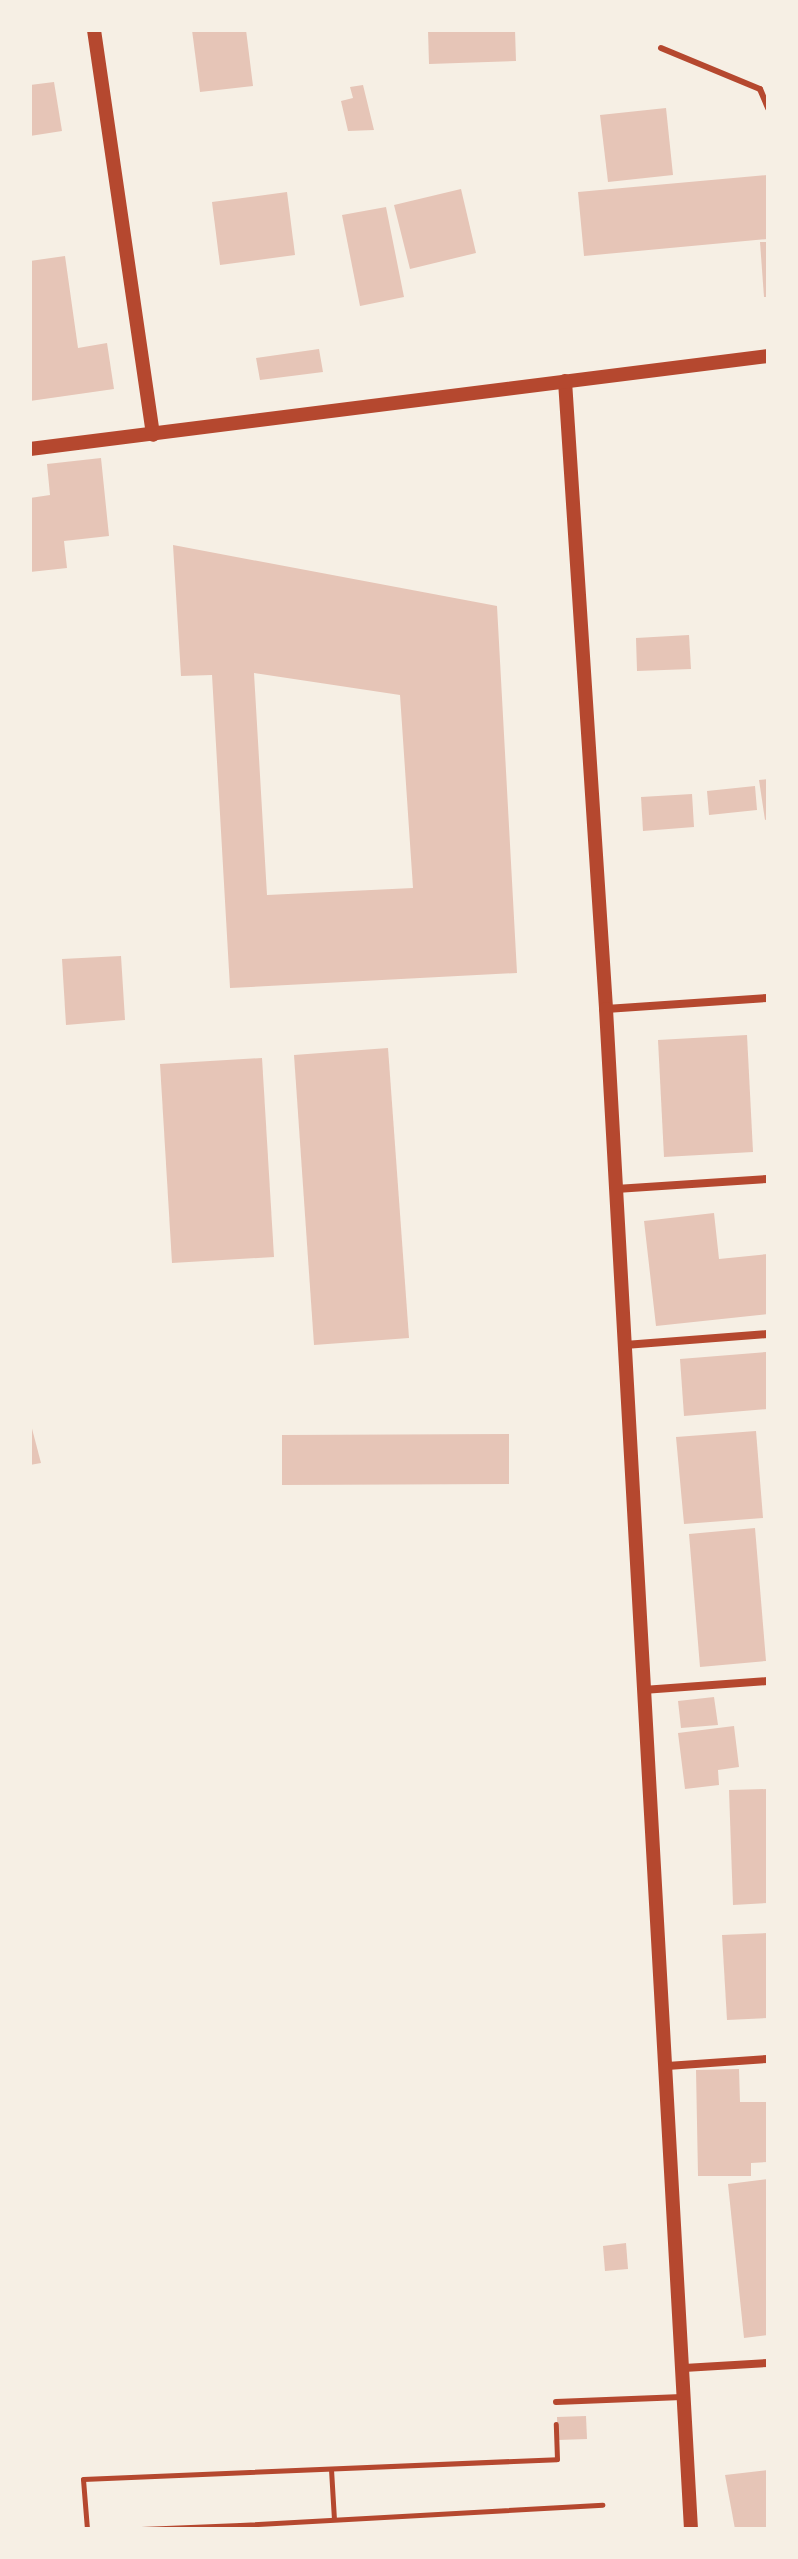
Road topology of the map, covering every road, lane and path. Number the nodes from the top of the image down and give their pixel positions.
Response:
1 (94, 30) edge
2 (661, 48) dead end
3 (768, 108) edge
4 (768, 356) edge
5 (565, 381) junction
6 (153, 435) junction
7 (30, 449) edge
8 (768, 998) edge
9 (606, 1009) junction
10 (768, 1179) edge
11 (616, 1189) junction
12 (768, 1334) edge
13 (625, 1345) junction
14 (768, 1681) edge
15 (643, 1690) junction
16 (768, 2059) edge
17 (667, 2066) junction
18 (768, 2363) edge
19 (684, 2368) junction
20 (685, 2397) junction
21 (556, 2402) dead end
22 (555, 2415) dead end
23 (331, 2469) junction
24 (602, 2505) dead end
25 (334, 2519) junction
26 (240, 2527) edge
27 (87, 2529) edge
28 (141, 2529) edge
29 (691, 2529) edge

1 - 6 street
2 - 3 lane
4 - 5 street
5 - 6 street
5 - 9 street
6 - 7 street
8 - 9 street
9 - 11 street
10 - 11 street
11 - 13 street
12 - 13 street
13 - 15 street
14 - 15 street
15 - 17 street
16 - 17 street
17 - 19 street
18 - 19 street
19 - 20 street
20 - 21 lane
20 - 29 street
22 - 23 path
23 - 25 path
23 - 27 path
24 - 25 path
25 - 26 path
26 - 28 path

